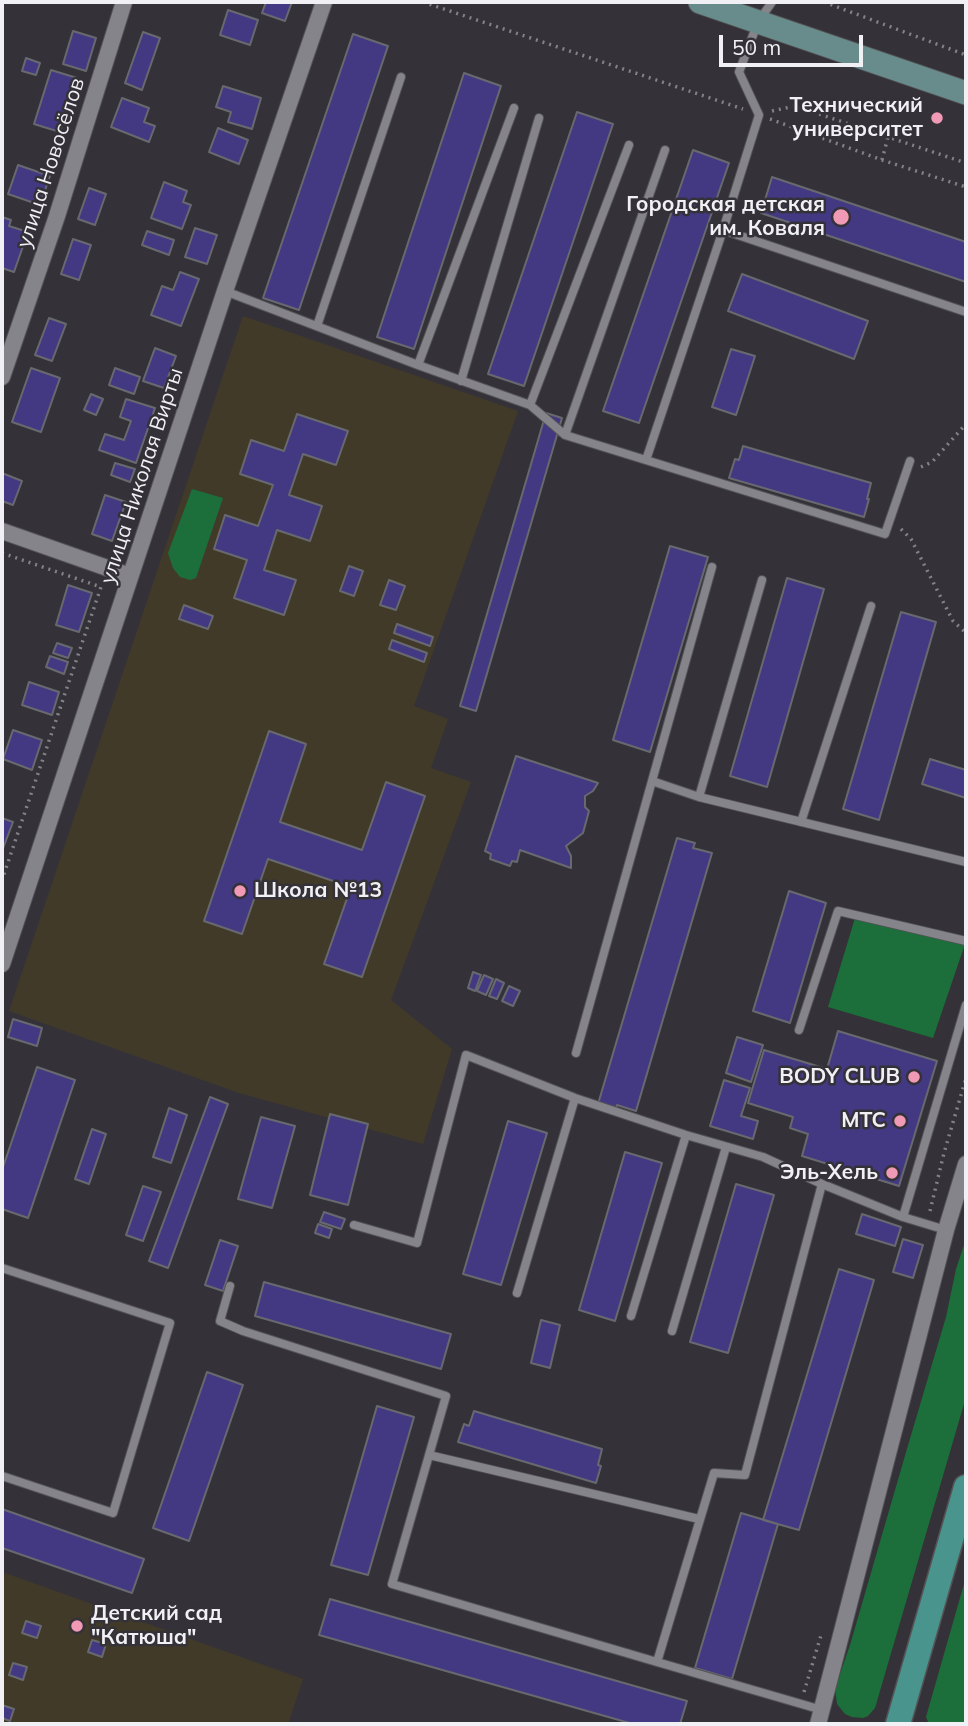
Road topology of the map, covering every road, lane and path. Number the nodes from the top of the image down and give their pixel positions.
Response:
1 (124, 2) edge
2 (324, 2) edge
3 (424, 2) edge
4 (700, 2) edge
5 (772, 2) edge
6 (824, 2) edge
7 (758, 22) junction
8 (966, 55) edge
9 (401, 77) dead end
10 (966, 93) edge
11 (514, 108) dead end
12 (759, 115) junction
13 (539, 118) dead end
14 (888, 137) junction
15 (629, 145) dead end
16 (665, 150) dead end
17 (882, 160) junction
18 (966, 163) edge
19 (966, 187) edge
20 (723, 230) junction
21 (225, 292) junction
22 (966, 312) edge
23 (317, 326) junction
24 (418, 365) junction
25 (2, 377) edge
26 (461, 381) junction
27 (530, 405) junction
28 (966, 424) edge
29 (565, 435) junction
30 (646, 460) junction
31 (910, 461) dead end
32 (906, 472) junction
33 (890, 517) junction
34 (2, 531) edge
35 (2, 553) edge
36 (712, 567) dead end
37 (130, 576) junction
38 (762, 580) dead end
39 (871, 606) dead end
40 (966, 633) edge
41 (652, 780) junction
42 (699, 797) junction
43 (800, 822) junction
44 (966, 862) edge
45 (2, 880) edge
46 (966, 941) edge
47 (2, 964) edge
48 (966, 1005) edge
49 (799, 1030) dead end
50 (576, 1053) dead end
51 (575, 1098) junction
52 (686, 1135) junction
53 (726, 1147) junction
54 (966, 1164) edge
55 (822, 1184) junction
56 (903, 1217) junction
57 (354, 1225) dead end
58 (946, 1230) junction
59 (2, 1268) edge
60 (230, 1286) dead end
61 (517, 1293) dead end
62 (631, 1316) dead end
63 (672, 1331) dead end
64 (429, 1455) junction
65 (2, 1476) edge
66 (966, 1487) edge
67 (699, 1519) junction
68 (657, 1662) junction
69 (820, 1717) edge
70 (898, 1724) edge

1 - 25 street, улица Новосёлов
2 - 21 street, улица Николая Вирты
3 - 12 path
4 - 7 main road
5 - 7 lane
6 - 8 path
7 - 10 main road
7 - 12 lane
9 - 23 lane
11 - 24 lane
12 - 14 path
12 - 17 path
12 - 20 lane
13 - 26 lane
14 - 17 path
14 - 18 path
15 - 27 lane
16 - 29 lane
17 - 19 path
20 - 22 lane
20 - 30 lane
21 - 23 lane
21 - 37 street, улица Николая Вирты
23 - 24 lane
24 - 26 lane
26 - 27 lane
27 - 29 lane
28 - 32 path
29 - 30 lane
30 - 33 lane
31 - 32 lane
32 - 33 lane
33 - 40 path
34 - 37 street
35 - 45 path
36 - 41 lane
37 - 47 street, улица Николая Вирты
38 - 42 lane
39 - 43 lane
41 - 42 lane
41 - 50 lane
42 - 43 lane
43 - 44 lane
46 - 49 lane
48 - 56 lane
51 - 52 lane
51 - 57 lane
51 - 61 lane
52 - 53 lane
52 - 62 lane
53 - 55 lane
53 - 63 lane
54 - 58 street
55 - 56 lane
55 - 67 lane
56 - 58 lane
58 - 69 street
59 - 65 lane
60 - 64 lane
64 - 67 lane
64 - 68 lane
66 - 70 main road
67 - 68 lane
68 - 69 lane

